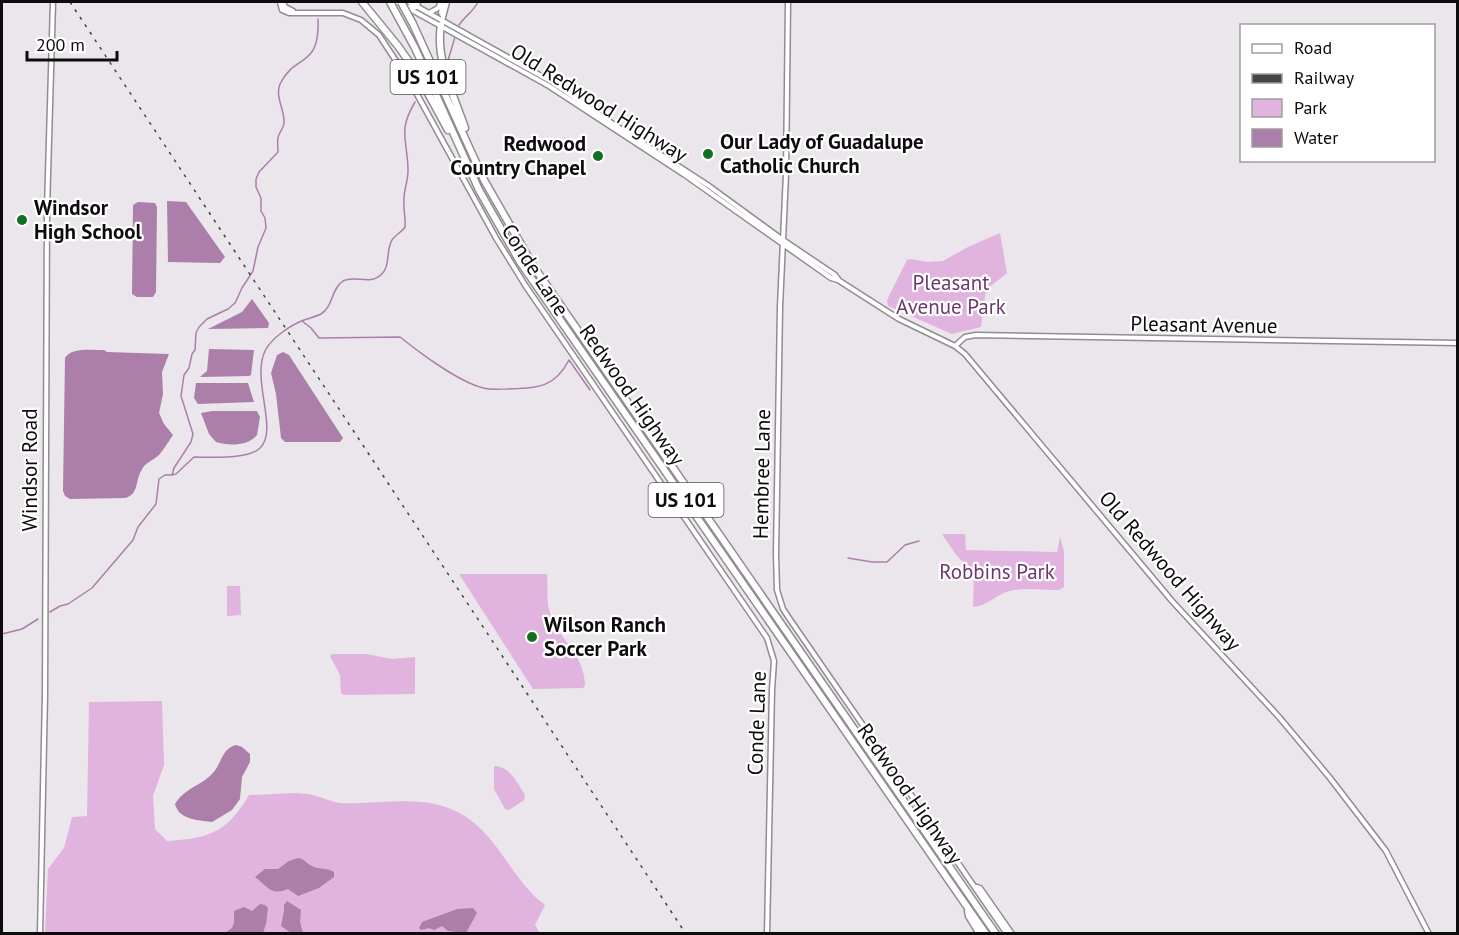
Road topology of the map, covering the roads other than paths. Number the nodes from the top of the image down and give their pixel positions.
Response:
1 (52, 2) edge
2 (281, 2) edge
3 (363, 2) edge
4 (390, 2) edge
5 (396, 2) edge
6 (401, 2) edge
7 (444, 2) edge
8 (788, 2) edge
9 (417, 4) edge
10 (409, 5) edge
11 (429, 13) junction
12 (442, 21) junction
13 (480, 171) junction
14 (472, 176) junction
15 (784, 222) junction
16 (776, 235) junction
17 (783, 243) junction
18 (1458, 343) edge
19 (955, 346) junction
20 (976, 886) junction
21 (968, 907) junction
22 (40, 933) edge
23 (767, 933) edge
24 (980, 933) edge
25 (986, 933) edge
26 (996, 933) edge
27 (1007, 933) edge
28 (1012, 933) edge
29 (1428, 933) edge

1 - 22 main road, Windsor Road
2 - 23 main road, Conde Lane
3 - 14 highway
4 - 14 highway, Redwood Highway / US 101
5 - 10 main road, Old Redwood Highway
6 - 13 highway, Redwood Highway / US 101, bridge
7 - 11 main road
7 - 12 main road
8 - 15 main road, Hembree Lane
9 - 10 highway
9 - 11 main road, Old Redwood Highway
10 - 12 main road, Old Redwood Highway
11 - 12 main road, Old Redwood Highway
12 - 13 highway
12 - 16 main road, Old Redwood Highway
12 - 17 main road, Old Redwood Highway
13 - 26 highway, Redwood Highway / US 101
14 - 21 highway, Redwood Highway / US 101
15 - 16 main road
15 - 17 main road, Hembree Lane
16 - 17 main road, Old Redwood Highway
17 - 19 main road, Old Redwood Highway
17 - 20 main road, Hembree Lane
18 - 19 main road, Pleasant Avenue
19 - 29 main road, Old Redwood Highway
20 - 27 main road, Hembree Lane
20 - 28 main road, Hembree Lane
21 - 24 highway
21 - 25 highway, Redwood Highway / US 101

